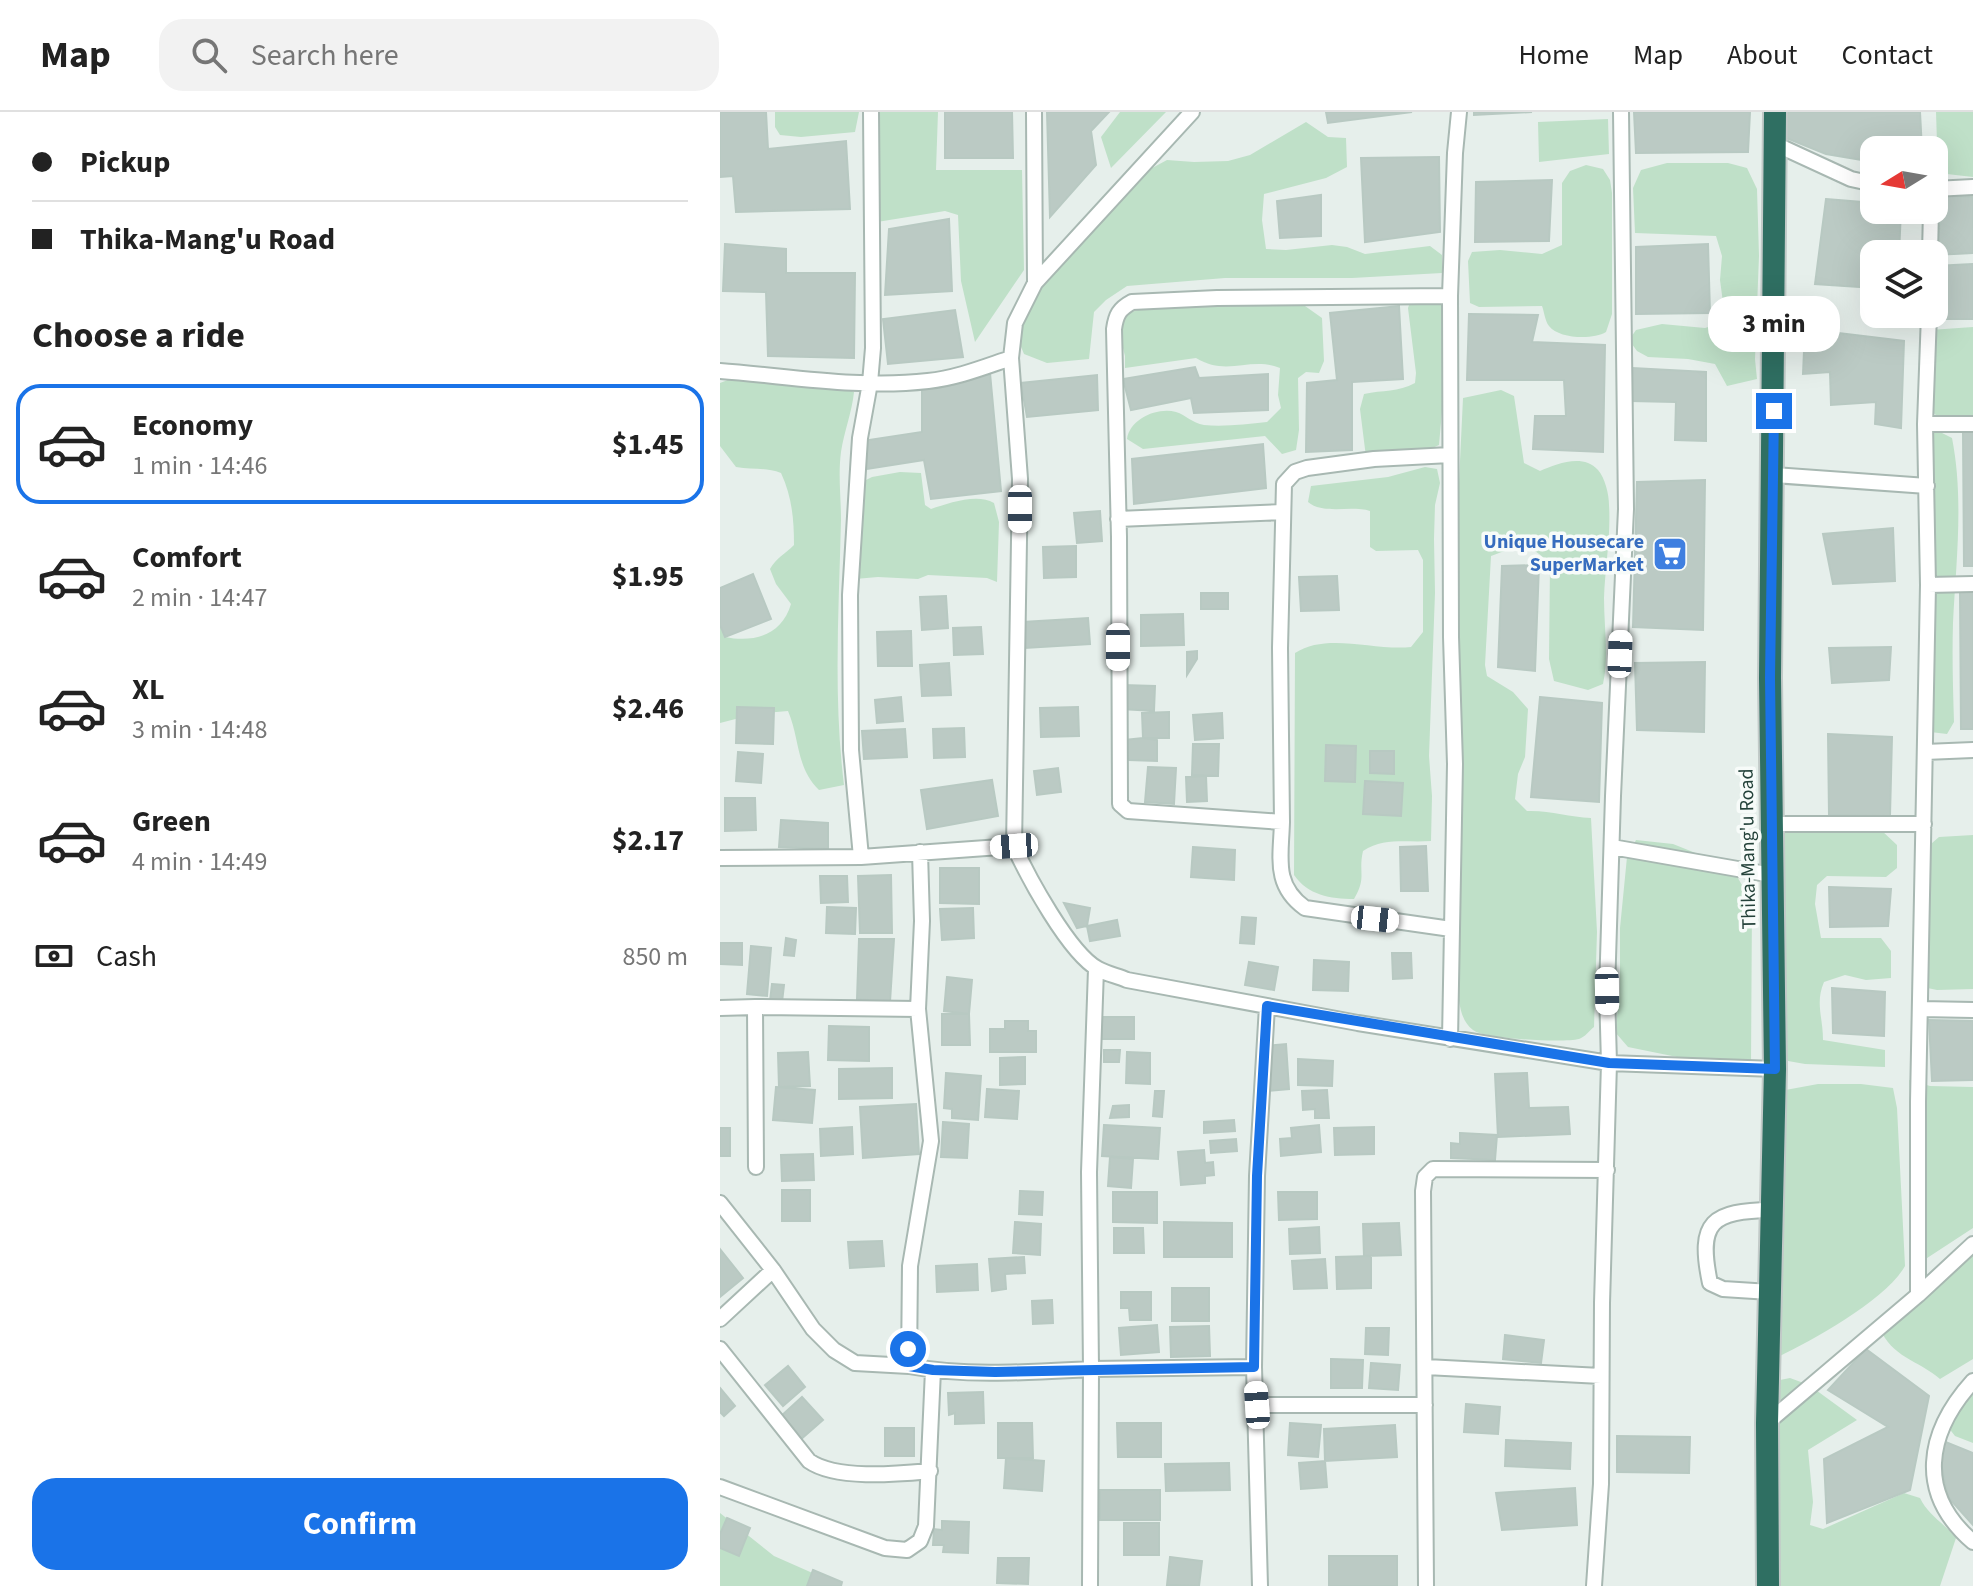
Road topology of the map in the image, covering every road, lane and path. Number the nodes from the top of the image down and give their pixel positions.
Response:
1 (871, 112) edge
2 (1034, 112) edge
3 (1192, 112) edge
4 (1459, 112) edge
5 (1621, 112) edge
6 (1775, 112) edge
7 (1775, 144) junction
8 (1860, 181) edge
9 (1973, 187) edge
10 (1948, 188) edge
11 (1035, 283) junction
12 (1450, 296) junction
13 (1928, 328) edge
14 (1011, 358) junction
15 (720, 371) edge
16 (870, 383) junction
17 (1925, 424) junction
18 (1973, 424) edge
19 (1450, 455) junction
20 (1773, 475) junction
21 (1927, 486) junction
22 (1283, 512) junction
23 (1118, 519) junction
24 (1973, 584) edge
25 (1928, 585) junction
26 (1973, 750) edge
27 (1925, 752) junction
28 (1282, 822) junction
29 (1772, 824) junction
30 (1924, 824) junction
31 (1014, 846) junction
32 (1612, 847) junction
33 (920, 852) junction
34 (861, 857) junction
35 (720, 858) edge
36 (1772, 875) junction
37 (1451, 929) junction
38 (1096, 969) junction
39 (1267, 1006) junction
40 (755, 1007) junction
41 (720, 1008) edge
42 (918, 1009) junction
43 (1921, 1009) junction
44 (1973, 1010) edge
45 (1450, 1039) junction
46 (1609, 1063) junction
47 (1775, 1069) junction
48 (756, 1167) dead end
49 (1607, 1170) junction
50 (720, 1203) edge
51 (1772, 1210) junction
52 (1973, 1244) edge
53 (773, 1270) junction
54 (1770, 1292) junction
55 (1918, 1295) junction
56 (720, 1319) edge
57 (720, 1349) edge
58 (909, 1366) junction
59 (1254, 1367) junction
60 (1426, 1367) junction
61 (1091, 1369) junction
62 (933, 1370) junction
63 (1601, 1376) junction
64 (1973, 1381) edge
65 (1257, 1405) junction
66 (1425, 1405) junction
67 (1767, 1423) junction
68 (930, 1471) junction
69 (720, 1487) edge
70 (1973, 1542) edge
71 (1090, 1586) edge
72 (1260, 1586) edge
73 (1426, 1586) edge
74 (1594, 1586) edge
75 (1768, 1586) edge

1 - 16 street
2 - 11 street
3 - 11 street
4 - 12 street
5 - 32 street
6 - 7 highway, Thika-Mang'u Road
7 - 8 street
7 - 20 highway, Thika-Mang'u Road
9 - 10 street
11 - 14 street
12 - 19 street
12 - 23 street
13 - 17 street
14 - 16 street
14 - 31 street
15 - 16 street
16 - 34 street
17 - 18 street
17 - 21 street
19 - 22 street
19 - 37 street
20 - 21 street
20 - 29 highway, Thika-Mang'u Road
21 - 25 street
22 - 23 street
22 - 28 street
23 - 28 street
24 - 25 street
25 - 27 street
26 - 27 street
27 - 30 street
28 - 37 street
29 - 30 street
29 - 36 highway, Thika-Mang'u Road
30 - 43 street
31 - 33 street
31 - 38 street
32 - 36 street
32 - 46 street
33 - 34 street
33 - 42 street
34 - 35 street
36 - 47 highway, Thika-Mang'u Road
37 - 45 street
38 - 39 street
38 - 61 street
39 - 45 street
39 - 59 street
40 - 41 street
40 - 42 street
40 - 48 street
42 - 58 street
43 - 44 street
43 - 55 street
45 - 46 street
46 - 47 street
46 - 49 street
47 - 51 highway, Thika-Mang'u Road
49 - 60 street
49 - 63 street
50 - 53 street
51 - 54 highway, Thika-Mang'u Road
51 - 54 street
52 - 55 street
53 - 56 street
53 - 58 street
54 - 67 highway, Thika-Mang'u Road
55 - 67 street
57 - 68 street
58 - 62 street
59 - 61 street
59 - 65 street
60 - 63 street
60 - 66 street
61 - 62 street
61 - 71 street
62 - 68 street
63 - 74 street
64 - 70 street
65 - 66 street
65 - 72 street
66 - 73 street
67 - 75 highway, Thika-Mang'u Road
68 - 69 street

